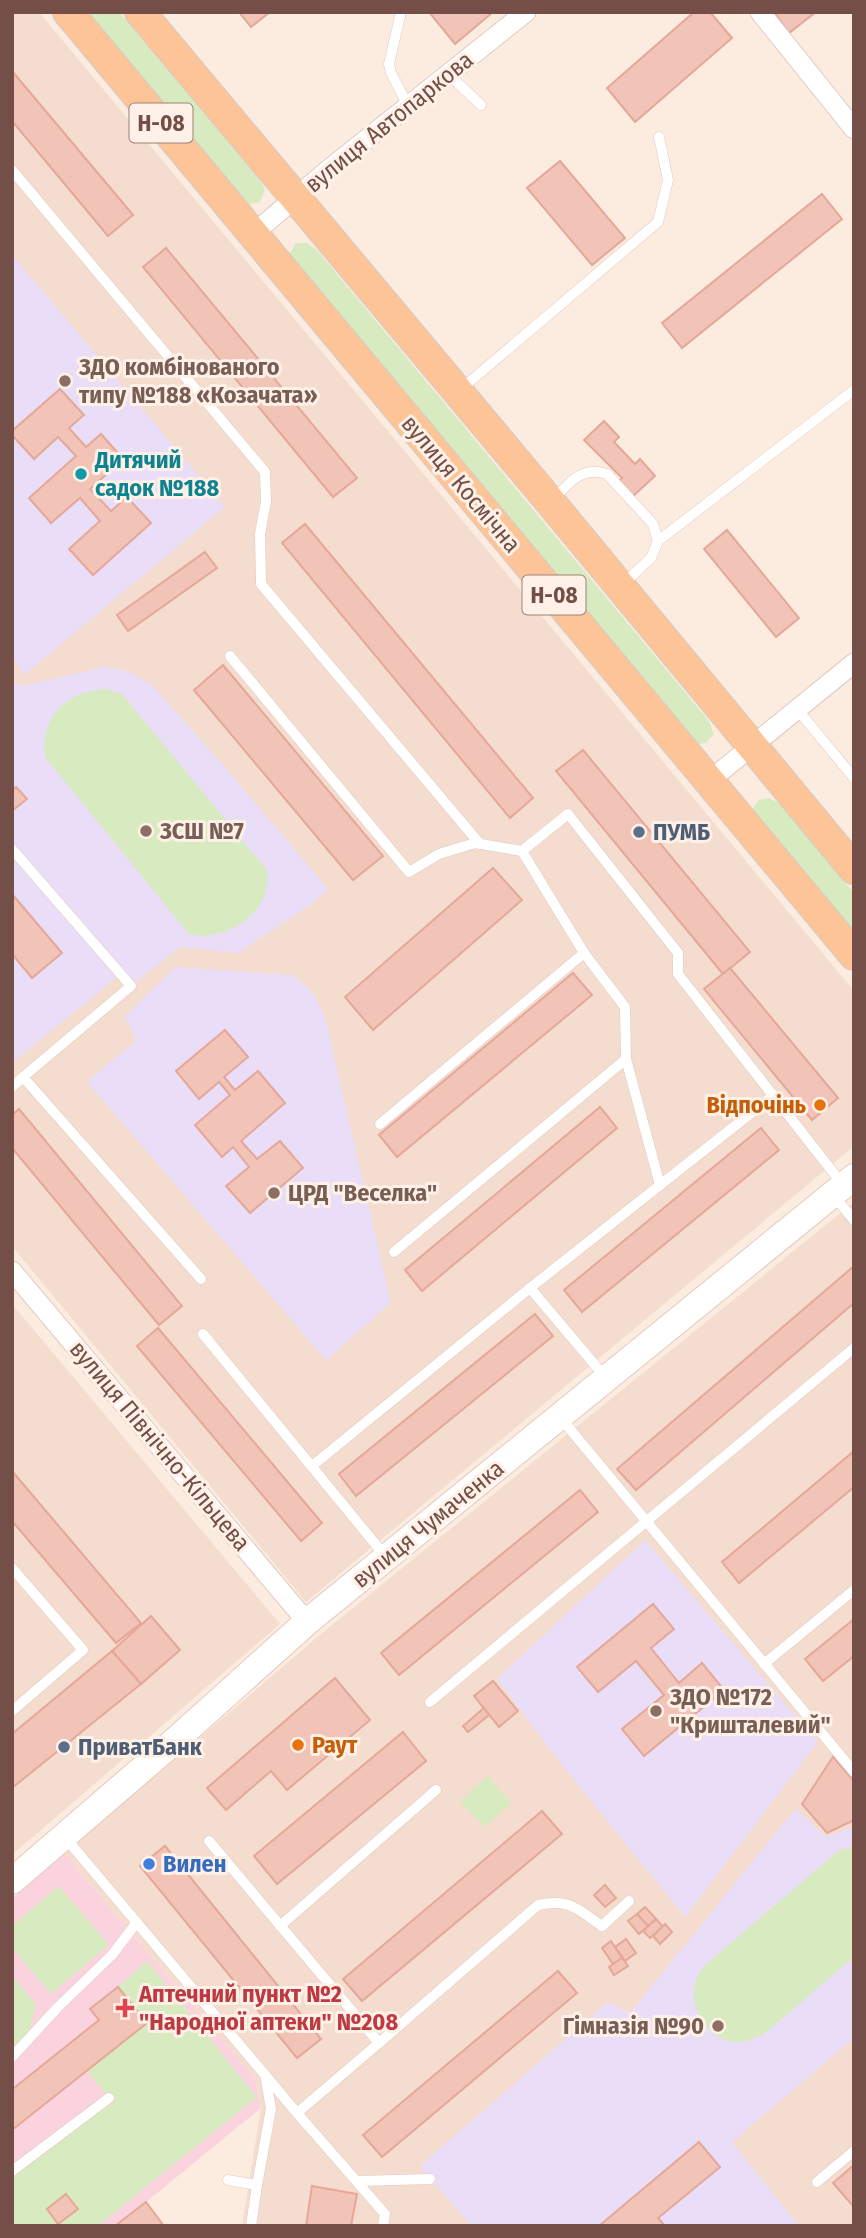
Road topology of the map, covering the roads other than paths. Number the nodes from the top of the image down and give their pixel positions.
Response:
1 (68, 12) edge
2 (140, 12) edge
3 (401, 12) edge
4 (526, 12) edge
5 (760, 12) edge
6 (448, 74) junction
7 (481, 105) dead end
8 (408, 106) junction
9 (854, 129) edge
10 (659, 136) dead end
11 (12, 170) edge
12 (294, 199) junction
13 (253, 234) junction
14 (854, 390) edge
15 (458, 392) junction
16 (551, 503) junction
17 (658, 541) junction
18 (620, 587) junction
19 (230, 656) dead end
20 (854, 663) edge
21 (797, 709) junction
22 (752, 746) junction
23 (854, 778) edge
24 (709, 781) junction
25 (480, 844) junction
26 (12, 849) edge
27 (522, 851) junction
28 (854, 869) edge
29 (584, 953) junction
30 (854, 955) edge
31 (626, 1059) junction
32 (23, 1077) junction
33 (12, 1087) edge
34 (774, 1095) junction
35 (380, 1124) dead end
36 (660, 1185) junction
37 (843, 1186) edge
38 (854, 1220) edge
39 (394, 1252) dead end
40 (12, 1271) edge
41 (201, 1279) dead end
42 (530, 1288) junction
43 (203, 1334) dead end
44 (854, 1348) edge
45 (606, 1379) junction
46 (559, 1417) junction
47 (312, 1466) junction
48 (646, 1522) junction
49 (387, 1557) junction
50 (12, 1567) edge
51 (854, 1590) edge
52 (307, 1622) junction
53 (764, 1664) junction
54 (430, 1702) dead end
55 (12, 1711) edge
56 (854, 1772) edge
57 (436, 1790) dead end
58 (64, 1836) junction
59 (209, 1841) dead end
60 (12, 1881) edge
61 (629, 1902) dead end
62 (137, 1922) junction
63 (280, 1926) junction
64 (379, 2043) junction
65 (12, 2057) edge
66 (265, 2074) junction
67 (109, 2098) dead end
68 (298, 2113) junction
69 (854, 2151) edge
70 (12, 2171) edge
71 (430, 2179) dead end
72 (228, 2180) dead end
73 (357, 2181) junction
74 (817, 2182) dead end
75 (257, 2185) junction
76 (251, 2226) edge
77 (383, 2226) edge

1 - 13 main road, вулиця Космічна / Н-08
2 - 12 main road, Н-08
3 - 8 lane
4 - 6 street, вулиця Автопаркова
5 - 9 street
6 - 7 lane
6 - 8 street, вулиця Автопаркова
8 - 12 street, вулиця Автопаркова
10 - 15 lane
11 - 25 lane
12 - 13 street, вулиця Автопаркова
12 - 15 main road, Н-08
13 - 24 main road, вулиця Космічна / Н-08
14 - 17 lane
15 - 16 main road, Н-08
16 - 17 lane
16 - 18 main road, Н-08
17 - 18 lane
18 - 22 main road, Н-08
19 - 25 lane
20 - 21 street
21 - 22 street
21 - 23 lane
22 - 24 street
22 - 28 main road, Н-08
24 - 30 main road, вулиця Космічна / Н-08
25 - 27 lane
26 - 32 lane
27 - 29 lane
27 - 34 lane
29 - 31 lane
29 - 35 lane
31 - 36 lane
31 - 39 lane
32 - 33 lane
32 - 41 lane
34 - 36 lane
34 - 37 lane
36 - 42 lane
37 - 38 lane
37 - 45 street, вулиця Чумаченка
40 - 52 street, вулиця Північно-Кільцева
42 - 45 lane
42 - 47 lane
43 - 47 lane
44 - 48 lane
45 - 46 street, вулиця Чумаченка
46 - 48 lane
46 - 49 street, вулиця Чумаченка
47 - 49 lane
48 - 53 lane
48 - 54 lane
49 - 52 street, вулиця Чумаченка
50 - 55 lane
51 - 53 lane
52 - 58 street, вулиця Чумаченка
53 - 56 lane
57 - 63 lane
58 - 60 street, вулиця Чумаченка
58 - 62 lane
59 - 63 lane
61 - 64 lane
62 - 65 lane
62 - 66 lane
63 - 64 lane
64 - 68 lane
66 - 68 lane
66 - 75 lane
67 - 70 lane
68 - 73 lane
69 - 74 lane
71 - 73 lane
72 - 75 lane
73 - 77 lane
75 - 76 lane

